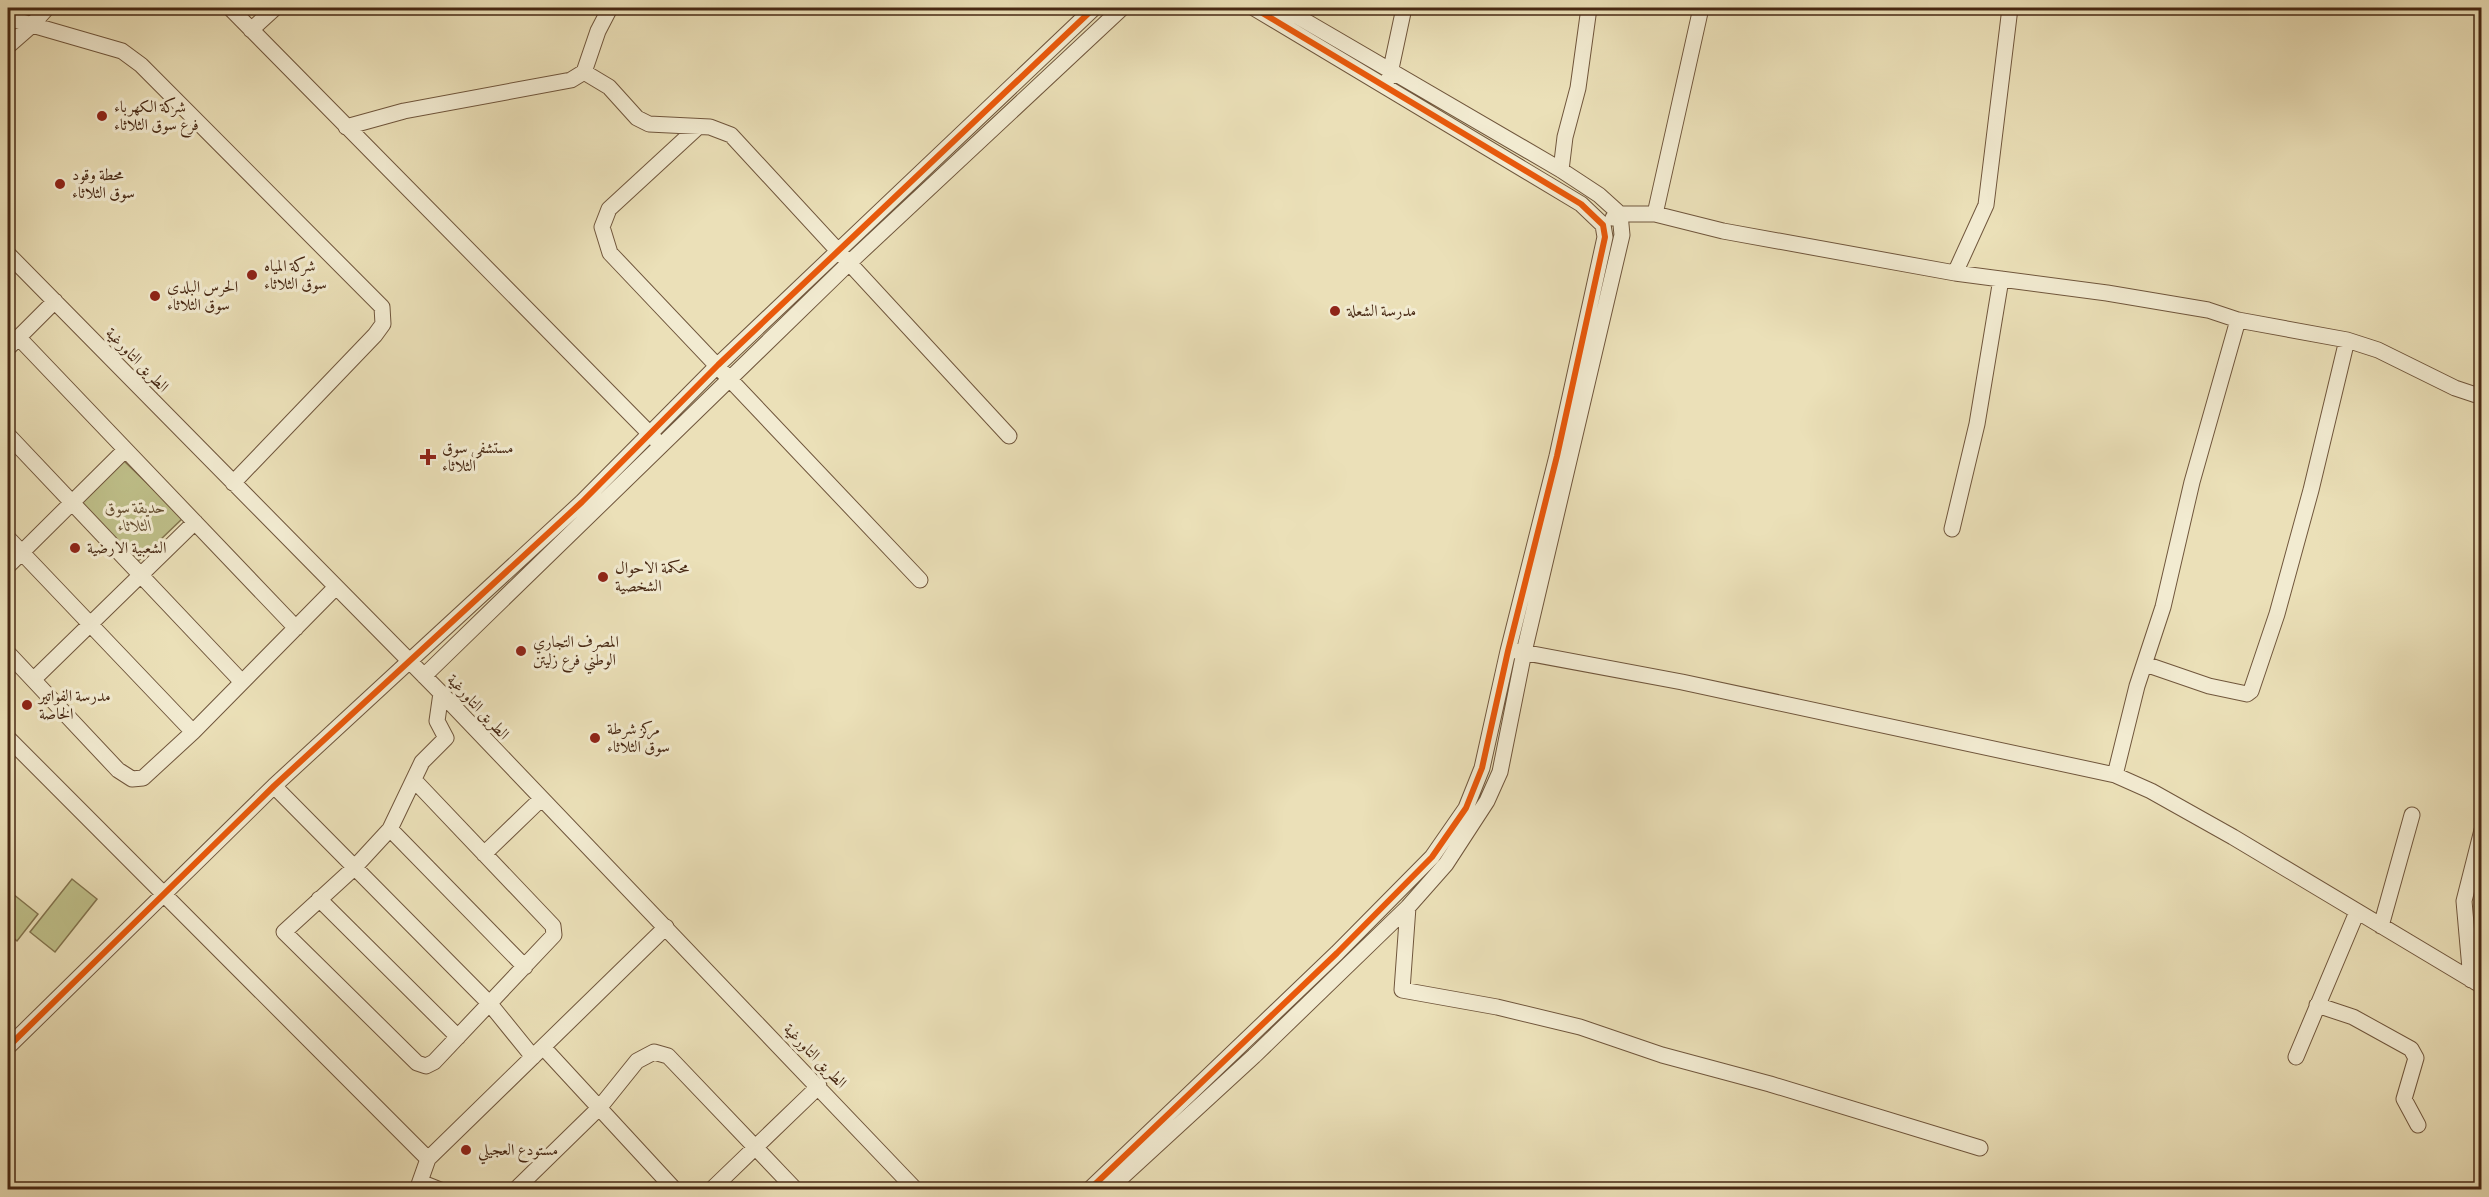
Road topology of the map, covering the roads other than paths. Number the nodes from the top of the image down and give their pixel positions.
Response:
1 (46, 8) edge
2 (230, 8) edge
3 (275, 8) edge
4 (610, 8) edge
5 (1094, 8) edge
6 (1122, 8) edge
7 (1254, 8) edge
8 (1284, 8) edge
9 (1404, 8) edge
10 (1589, 8) edge
11 (1701, 8) edge
12 (2010, 8) edge
13 (8, 18) edge
14 (32, 25) junction
15 (251, 30) junction
16 (8, 46) edge
17 (1391, 71) junction
18 (584, 72) junction
19 (1386, 86) junction
20 (346, 127) junction
21 (698, 127) junction
22 (1561, 170) junction
23 (1620, 214) junction
24 (1655, 214) junction
25 (1603, 225) junction
26 (838, 251) junction
27 (8, 254) edge
28 (849, 262) junction
29 (1955, 273) junction
30 (2001, 279) junction
31 (55, 302) junction
32 (2238, 320) junction
33 (2347, 340) junction
34 (13, 343) edge
35 (718, 365) junction
36 (731, 378) junction
37 (2481, 397) edge
38 (1570, 426) junction
39 (649, 433) junction
40 (8, 435) edge
41 (1009, 436) dead end
42 (661, 445) junction
43 (124, 450) junction
44 (233, 483) junction
45 (72, 504) junction
46 (195, 522) junction
47 (1952, 530) dead end
48 (8, 538) edge
49 (21, 552) junction
50 (8, 566) edge
51 (142, 574) junction
52 (920, 580) dead end
53 (335, 588) junction
54 (90, 625) junction
55 (296, 628) junction
56 (1516, 651) junction
57 (8, 653) edge
58 (410, 663) junction
59 (2145, 664) junction
60 (424, 676) junction
61 (34, 679) junction
62 (242, 682) junction
63 (441, 693) junction
64 (193, 732) junction
65 (8, 738) edge
66 (2115, 775) junction
67 (415, 781) junction
68 (274, 786) junction
69 (541, 799) junction
70 (2412, 815) dead end
71 (390, 829) junction
72 (2481, 830) edge
73 (484, 854) junction
74 (354, 868) junction
75 (163, 894) junction
76 (319, 899) junction
77 (1408, 907) junction
78 (2356, 912) junction
79 (2381, 926) junction
80 (666, 927) junction
81 (525, 967) junction
82 (2476, 983) edge
83 (490, 1004) junction
84 (2318, 1005) junction
85 (458, 1037) junction
86 (1239, 1043) junction
87 (8, 1047) edge
88 (538, 1052) junction
89 (1254, 1056) junction
90 (2296, 1058) dead end
91 (819, 1086) junction
92 (600, 1107) junction
93 (2418, 1125) dead end
94 (754, 1148) junction
95 (1980, 1148) dead end
96 (428, 1159) junction
97 (418, 1186) edge
98 (440, 1190) edge
99 (514, 1190) edge
100 (675, 1190) edge
101 (711, 1190) edge
102 (796, 1190) edge
103 (916, 1190) edge
104 (1089, 1190) edge
105 (1108, 1190) edge

1 - 14 street
2 - 15 street
3 - 15 street
4 - 18 street
5 - 26 street
6 - 28 street
7 - 19 street
8 - 17 street
9 - 17 street
10 - 22 street
11 - 24 street
12 - 29 street
13 - 14 street
14 - 16 street
14 - 44 street
15 - 20 street
17 - 19 street
17 - 22 street
18 - 20 street
18 - 21 street
19 - 25 street
20 - 39 street
21 - 26 street
21 - 35 street
22 - 23 street
23 - 24 street
23 - 25 street
23 - 38 street
24 - 29 street
25 - 38 street
26 - 28 street
26 - 35 street
27 - 31 street, الطريق التاورغية
28 - 36 street
28 - 41 street
29 - 30 street
30 - 32 street
30 - 47 street
31 - 34 street
31 - 44 street, الطريق التاورغية
32 - 33 street
32 - 59 street
33 - 37 street
33 - 59 street
34 - 43 street
35 - 36 street
35 - 39 street
36 - 42 street
36 - 52 street
38 - 56 street
39 - 42 street
39 - 58 street
40 - 45 street
42 - 60 street
43 - 45 street
43 - 46 street
44 - 53 street, الطريق التاورغية
45 - 49 street
45 - 51 street
46 - 51 street
46 - 55 street
48 - 49 street
49 - 50 street
49 - 54 street
51 - 54 street
51 - 62 street
53 - 55 street
53 - 58 street, الطريق التاورغية
54 - 61 street
54 - 64 street
55 - 62 street
56 - 66 street
56 - 77 street
56 - 86 street
57 - 61 street
58 - 60 street, الطريق التاورغية
58 - 68 street
59 - 66 street
60 - 63 street, الطريق التاورغية
61 - 64 street
62 - 64 street
63 - 67 street
63 - 69 street, الطريق التاورغية
65 - 75 street
66 - 78 street
67 - 71 street
67 - 73 street
68 - 74 street
68 - 75 street
69 - 73 street
69 - 80 street, الطريق التاورغية
70 - 79 street
71 - 74 street
71 - 81 street
72 - 82 street
73 - 81 street
74 - 76 street
74 - 83 street
75 - 87 street
75 - 96 street
76 - 85 street
76 - 85 street
77 - 89 street
77 - 95 street
78 - 79 street
78 - 84 street
79 - 82 street
80 - 88 street
80 - 91 street, الطريق التاورغية
81 - 83 street
83 - 85 street
83 - 88 street
84 - 90 street
84 - 93 street
86 - 89 street
86 - 104 street
88 - 92 street
88 - 96 street
89 - 105 street
91 - 94 street
91 - 103 street, الطريق التاورغية
92 - 94 street
92 - 99 street
92 - 100 street
94 - 101 street
94 - 102 street
96 - 97 street
97 - 98 street

